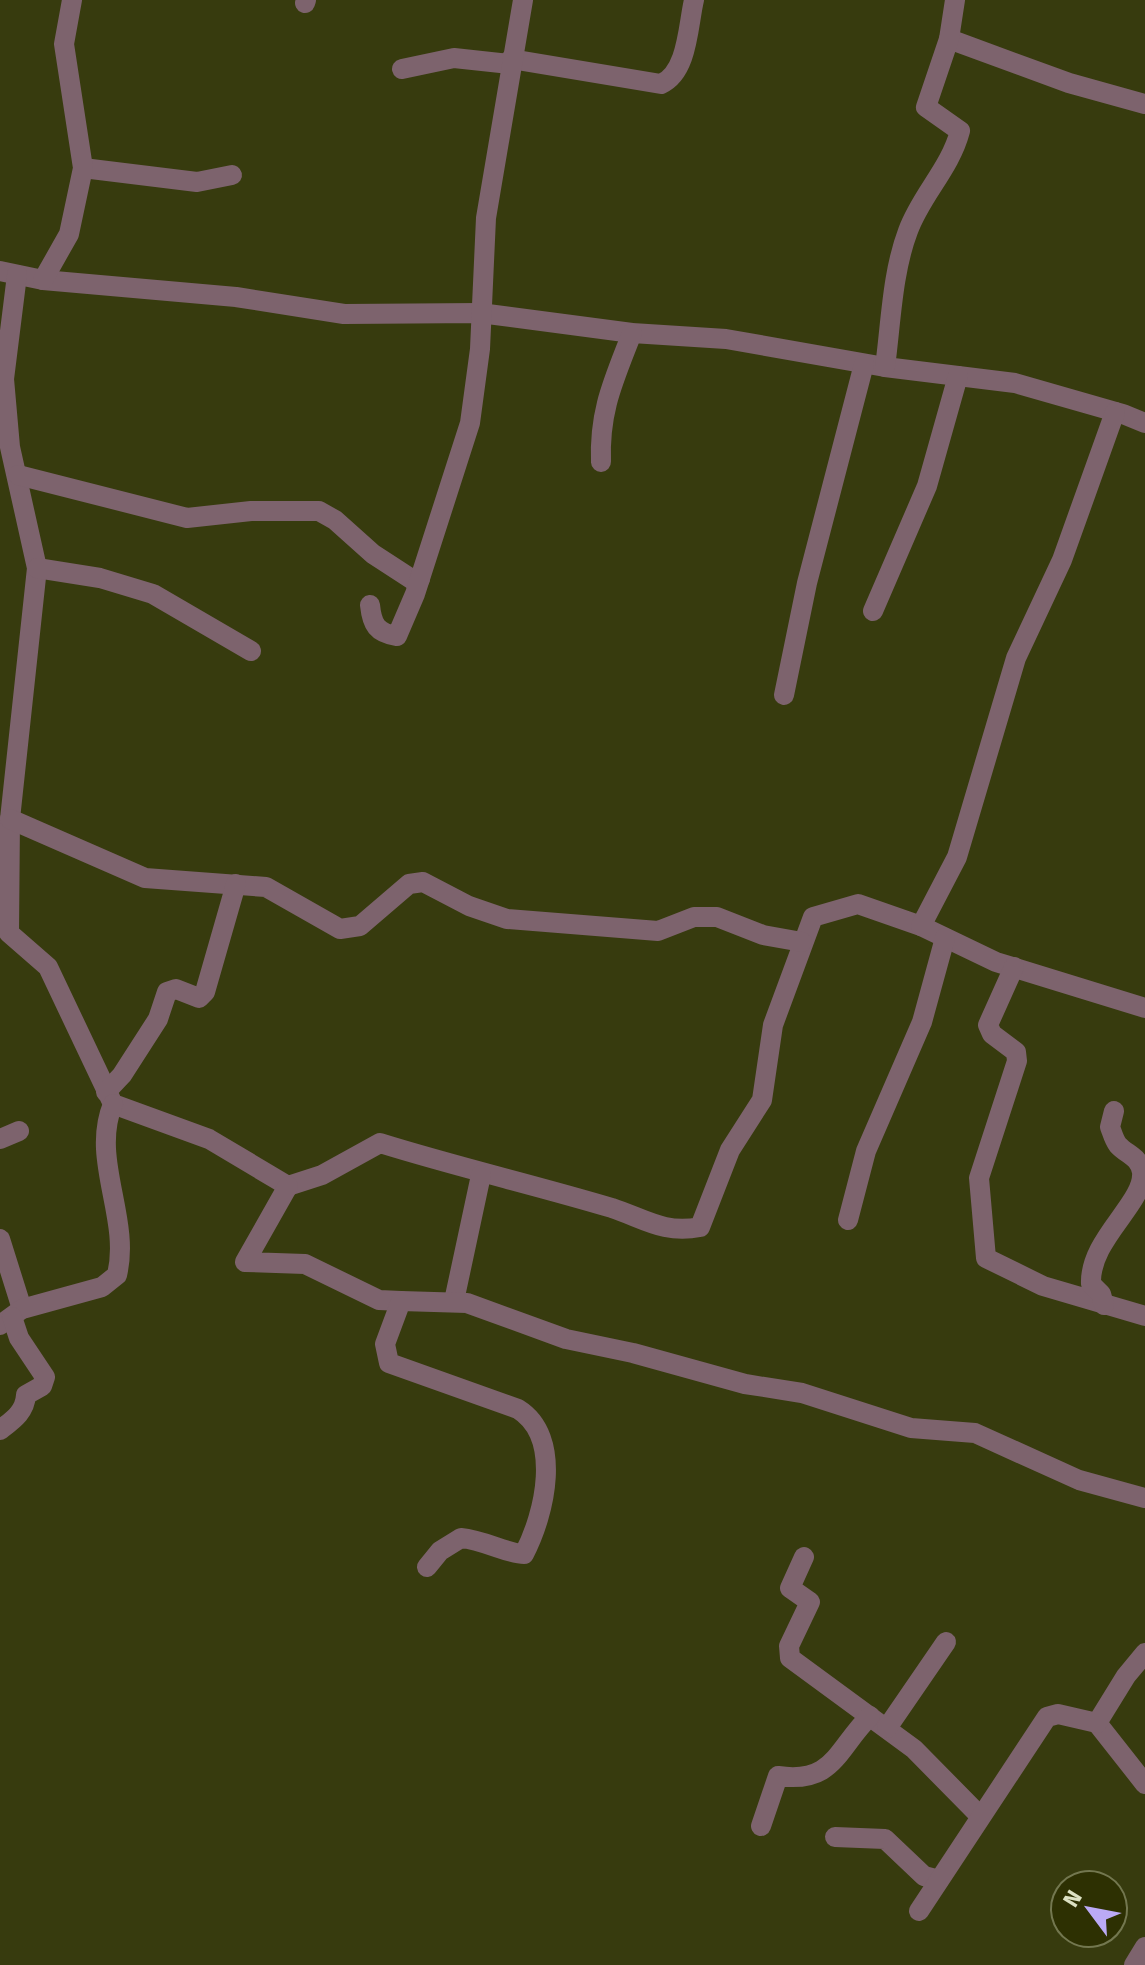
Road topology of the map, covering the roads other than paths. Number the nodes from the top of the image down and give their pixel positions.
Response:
1 (72, 0) edge
2 (523, 0) edge
3 (694, 0) edge
4 (955, 0) edge
5 (949, 39) junction
6 (510, 62) junction
7 (402, 69) dead end
8 (1145, 104) edge
9 (83, 168) junction
10 (232, 175) dead end
11 (9, 273) edge
12 (43, 280) junction
13 (480, 313) junction
14 (632, 333) junction
15 (864, 364) junction
16 (885, 367) junction
17 (958, 376) junction
18 (1115, 412) junction
19 (1145, 423) edge
20 (601, 462) dead end
21 (18, 475) junction
22 (37, 568) junction
23 (420, 579) junction
24 (370, 605) dead end
25 (873, 611) dead end
26 (251, 651) dead end
27 (784, 695) dead end
28 (10, 819) junction
29 (236, 884) junction
30 (921, 926) junction
31 (5, 934) edge
32 (945, 938) junction
33 (802, 942) junction
34 (1014, 967) junction
35 (1145, 1008) edge
36 (110, 1098) junction
37 (1114, 1111) dead end
38 (481, 1175) junction
39 (288, 1186) junction
40 (848, 1220) dead end
41 (0, 1239) edge
42 (401, 1301) junction
43 (454, 1301) junction
44 (1104, 1305) junction
45 (1145, 1316) edge
46 (11, 1317) edge
47 (0, 1430) edge
48 (1145, 1498) edge
49 (804, 1557) dead end
50 (427, 1567) dead end
51 (946, 1642) dead end
52 (1145, 1653) edge
53 (870, 1716) junction
54 (1097, 1723) junction
55 (887, 1728) junction
56 (1145, 1784) edge
57 (980, 1816) junction
58 (761, 1826) dead end
59 (835, 1837) dead end
60 (939, 1880) junction
61 (919, 1911) dead end
62 (1145, 1947) edge
63 (1134, 1965) edge

1 - 9 street
2 - 6 street
3 - 6 street
4 - 5 street
5 - 8 street
5 - 16 street
6 - 7 street
6 - 13 street
9 - 10 street
9 - 12 street
11 - 12 street
11 - 21 street
12 - 13 street
13 - 14 street
13 - 23 street
14 - 15 street
14 - 20 street
15 - 16 street
15 - 27 street
16 - 17 street
17 - 18 street
17 - 25 street
18 - 19 street
18 - 30 street
21 - 22 street
21 - 23 street
22 - 26 street
22 - 28 street
23 - 24 street
28 - 29 street
28 - 31 street
29 - 33 street
29 - 36 street
30 - 32 street
30 - 33 street
31 - 36 street
32 - 34 street
32 - 40 street
33 - 38 street
34 - 35 street
34 - 44 street
36 - 39 street
36 - 46 street
37 - 44 street
38 - 39 street
38 - 43 street
39 - 42 street
41 - 46 street
42 - 43 street
42 - 50 street
43 - 48 street
44 - 45 street
46 - 47 street
49 - 53 street
51 - 55 street
52 - 54 street
53 - 55 street
53 - 58 street
54 - 56 street
54 - 57 street
55 - 57 street
57 - 60 street
59 - 60 street
60 - 61 street
62 - 63 street

